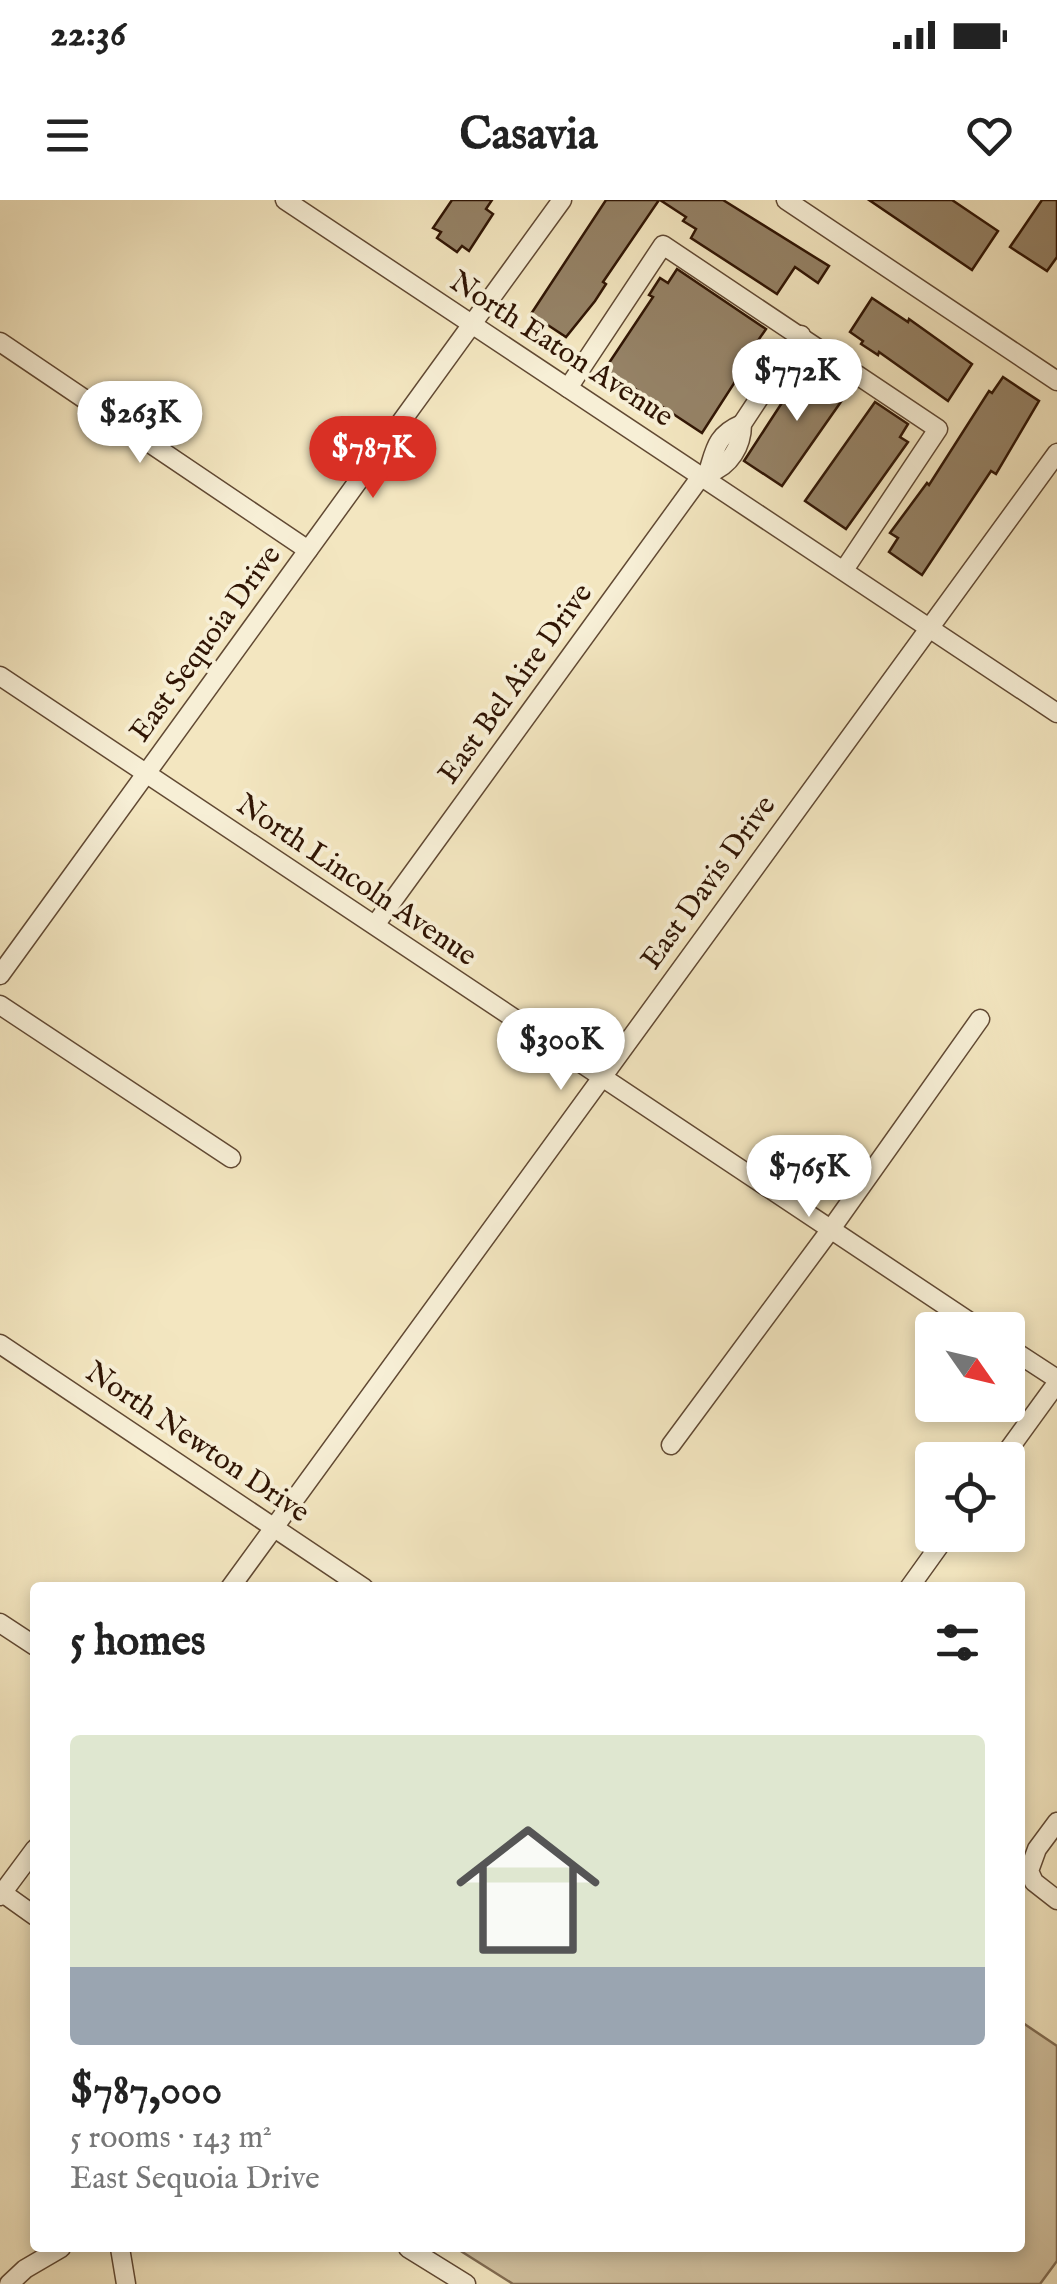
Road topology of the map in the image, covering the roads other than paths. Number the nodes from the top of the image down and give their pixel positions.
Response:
1 (285, 200) edge
2 (562, 200) edge
3 (786, 200) edge
4 (472, 324) junction
5 (801, 336) junction
6 (0, 342) edge
7 (1057, 381) edge
8 (568, 388) junction
9 (1057, 453) edge
10 (706, 476) junction
11 (308, 550) junction
12 (844, 570) junction
13 (930, 628) junction
14 (0, 676) edge
15 (1057, 713) edge
16 (146, 774) junction
17 (376, 925) junction
18 (0, 975) edge
19 (0, 1005) edge
20 (980, 1020) dead end
21 (602, 1078) junction
22 (231, 1158) dead end
23 (831, 1230) junction
24 (955, 1312) edge
25 (0, 1344) edge
26 (1025, 1359) edge
27 (1057, 1381) edge
28 (1014, 1442) edge
29 (671, 1445) dead end
30 (275, 1528) junction
31 (935, 1552) edge
32 (234, 1582) edge
33 (355, 1582) edge
34 (913, 1582) edge
35 (0, 1623) edge
36 (30, 1643) edge
37 (1057, 1822) edge
38 (30, 1855) edge
39 (1, 1893) edge
40 (1057, 1900) edge
41 (30, 1913) edge
42 (53, 2252) edge
43 (121, 2252) edge
44 (414, 2252) edge
45 (9, 2284) edge
46 (126, 2284) edge
47 (466, 2284) edge

1 - 4 street, North Eaton Avenue
2 - 4 street, East Sequoia Drive
3 - 7 street
4 - 8 street, North Eaton Avenue
4 - 11 street, East Sequoia Drive
5 - 8 street
5 - 10 street, East Bel Aire Drive
5 - 12 street
6 - 11 street
8 - 10 street, North Eaton Avenue
9 - 13 street, East Davis Drive
10 - 12 street, North Eaton Avenue
10 - 17 street, East Bel Aire Drive
11 - 16 street, East Sequoia Drive
12 - 13 street, North Eaton Avenue
13 - 15 street, North Eaton Avenue
13 - 21 street, East Davis Drive
14 - 16 street, North Lincoln Avenue
16 - 17 street, North Lincoln Avenue
16 - 18 street, East Sequoia Drive
17 - 21 street, North Lincoln Avenue
19 - 22 street
20 - 23 street
21 - 23 street, North Lincoln Avenue
21 - 30 street, East Davis Drive
23 - 24 street, North Lincoln Avenue
23 - 29 street
25 - 30 street, North Newton Drive
26 - 27 street
27 - 28 street
30 - 32 street, East Davis Drive
30 - 33 street, North Newton Drive
31 - 34 street
35 - 36 street
37 - 40 street
38 - 39 street
39 - 41 street
42 - 45 street
43 - 46 street
44 - 47 street

